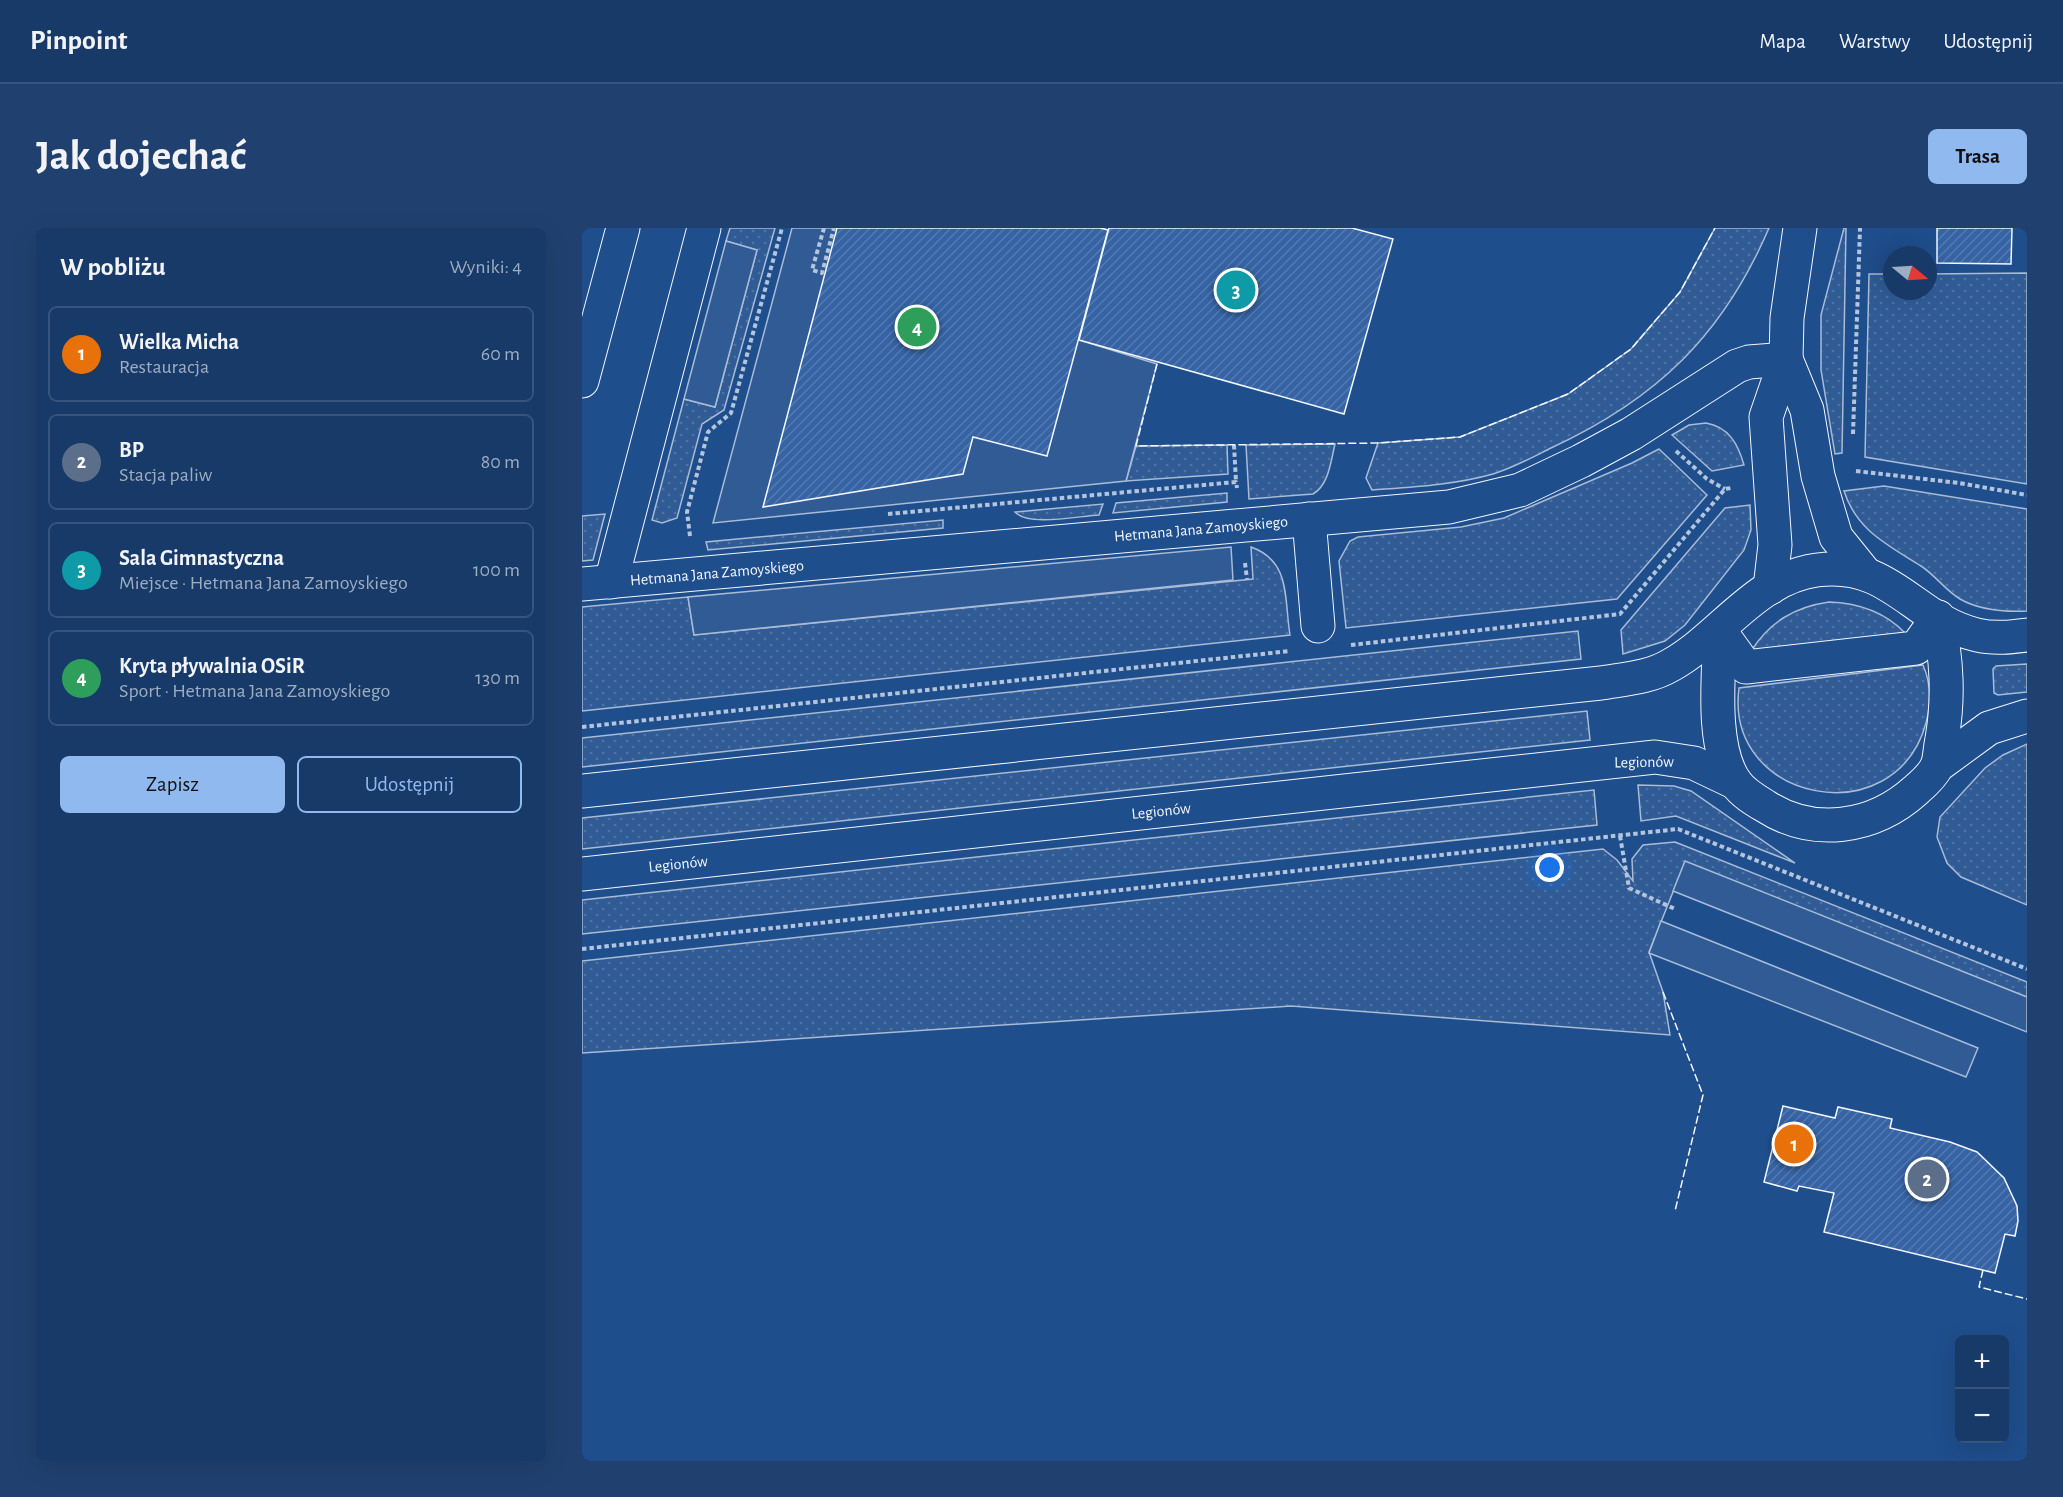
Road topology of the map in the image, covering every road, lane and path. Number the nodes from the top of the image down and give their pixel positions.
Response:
1 (623, 228) edge
2 (704, 228) edge
3 (782, 228) edge
4 (824, 228) edge
5 (834, 228) edge
6 (1800, 228) edge
7 (1860, 228) edge
8 (1786, 359) junction
9 (582, 381) edge
10 (1647, 423) junction
11 (1853, 436) dead end
12 (1234, 445) dead end
13 (1852, 471) dead end
14 (1236, 482) junction
15 (1734, 488) dead end
16 (1725, 489) junction
17 (1237, 491) dead end
18 (2027, 495) edge
19 (876, 516) dead end
20 (1309, 519) junction
21 (702, 533) dead end
22 (690, 534) junction
23 (692, 544) dead end
24 (1866, 573) junction
25 (597, 583) edge
26 (1770, 588) junction
27 (1938, 617) junction
28 (1720, 630) junction
29 (2027, 635) edge
30 (1331, 636) joint
31 (1296, 650) dead end
32 (2027, 716) edge
33 (582, 727) edge
34 (1937, 766) junction
35 (1736, 783) junction
36 (582, 791) edge
37 (1620, 836) junction
38 (582, 873) edge
39 (1675, 909) dead end
40 (582, 949) edge
41 (2027, 969) edge

1 - 9 main road
2 - 25 main road
3 - 22 path
4 - 5 path
6 - 8 main road
7 - 11 path
8 - 10 main road, Hetmana Jana Zamoyskiego
8 - 24 main road
8 - 26 main road
10 - 16 path
10 - 20 main road, Hetmana Jana Zamoyskiego
12 - 14 path
13 - 18 path
14 - 17 path
14 - 19 path
15 - 16 path
16 - 30 path
20 - 25 main road, Hetmana Jana Zamoyskiego
20 - 30 main road
21 - 22 path
22 - 23 path
24 - 26 main road
24 - 27 main road
26 - 28 main road
27 - 28 main road
27 - 29 main road
27 - 34 main road
28 - 35 main road
28 - 36 main road
31 - 33 path
32 - 34 main road
34 - 35 main road
35 - 38 main road, Legionów
37 - 39 path
37 - 40 path
37 - 41 path

